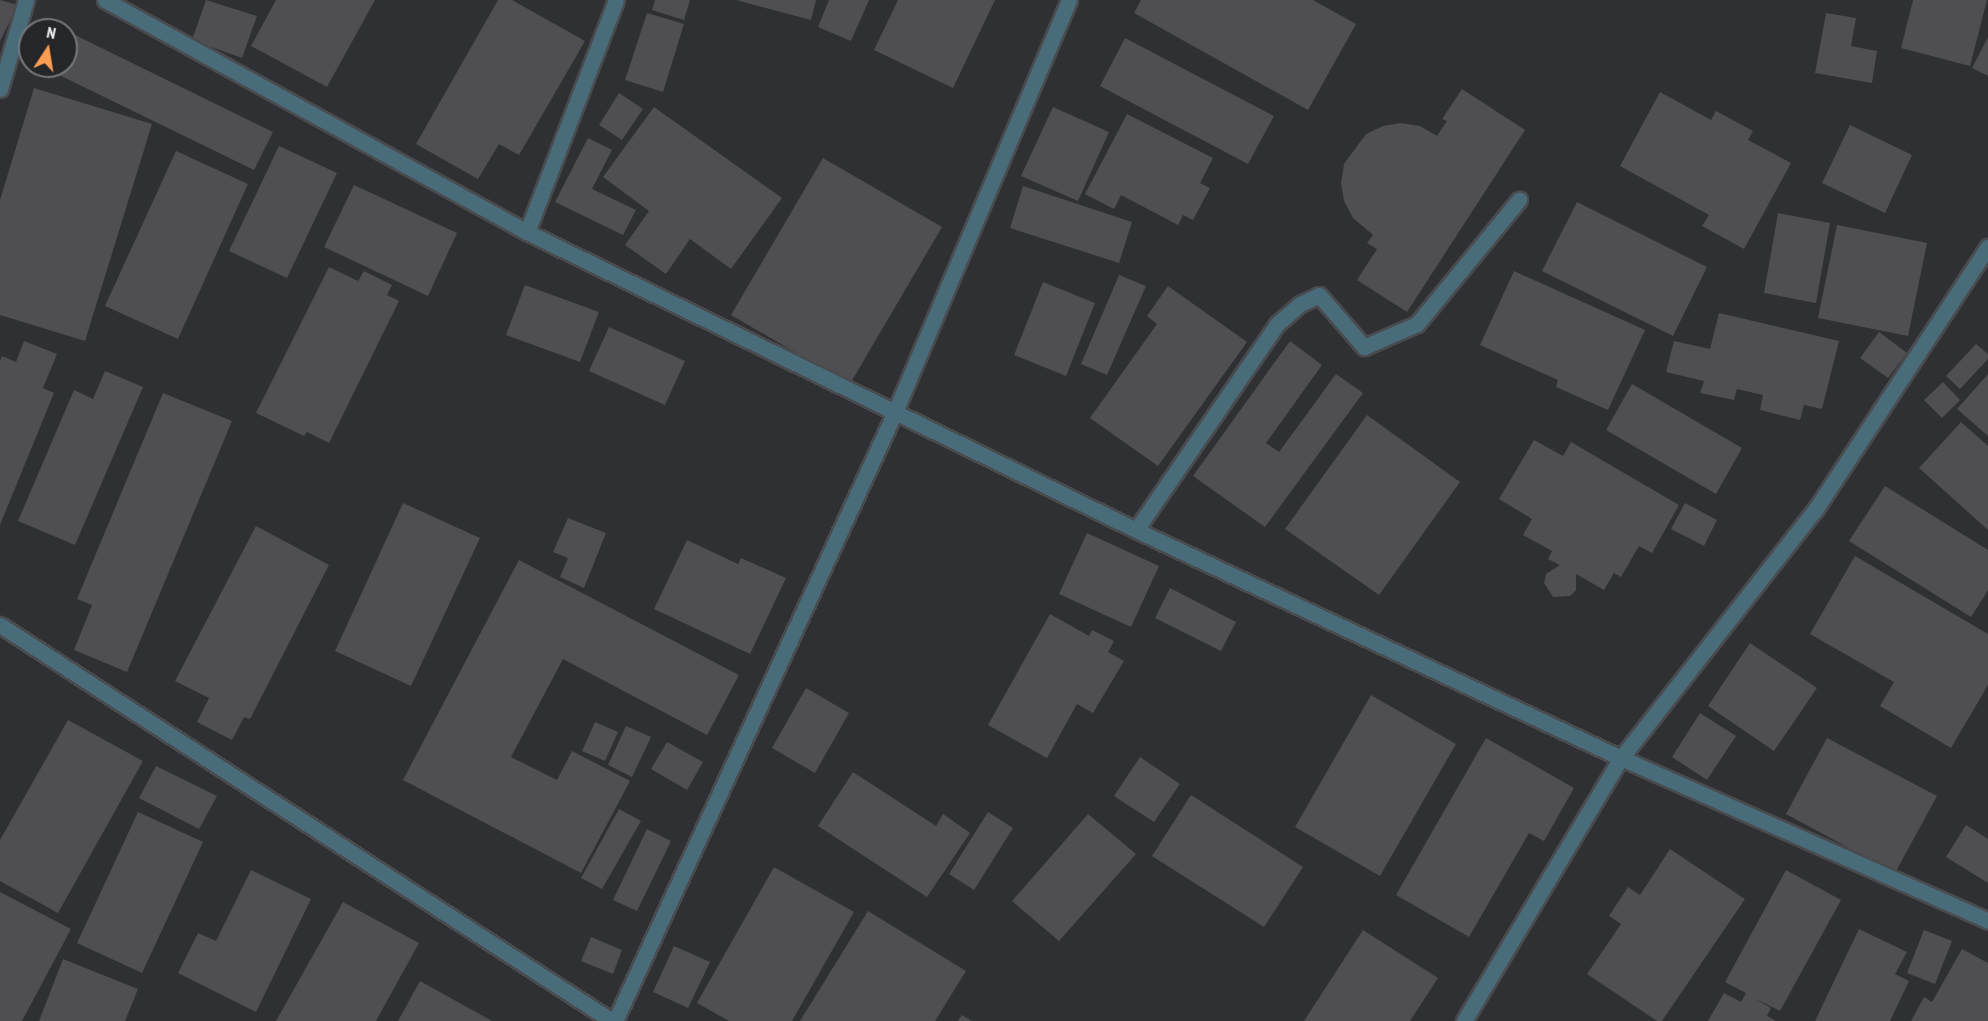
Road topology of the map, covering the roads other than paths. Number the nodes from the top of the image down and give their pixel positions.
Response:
1 (26, 0) edge
2 (105, 0) edge
3 (616, 0) edge
4 (1069, 0) edge
5 (0, 89) edge
6 (1520, 200) dead end
7 (527, 232) junction
8 (1988, 247) edge
9 (895, 411) junction
10 (1136, 530) junction
11 (0, 625) edge
12 (1621, 758) junction
13 (1988, 921) edge
14 (614, 1021) edge
15 (1464, 1021) edge

1 - 5 street
2 - 7 street
3 - 7 street
4 - 9 street
6 - 10 street
7 - 9 street
8 - 12 street
9 - 10 street
9 - 14 street
10 - 12 street
11 - 14 street
12 - 13 street
12 - 15 street

